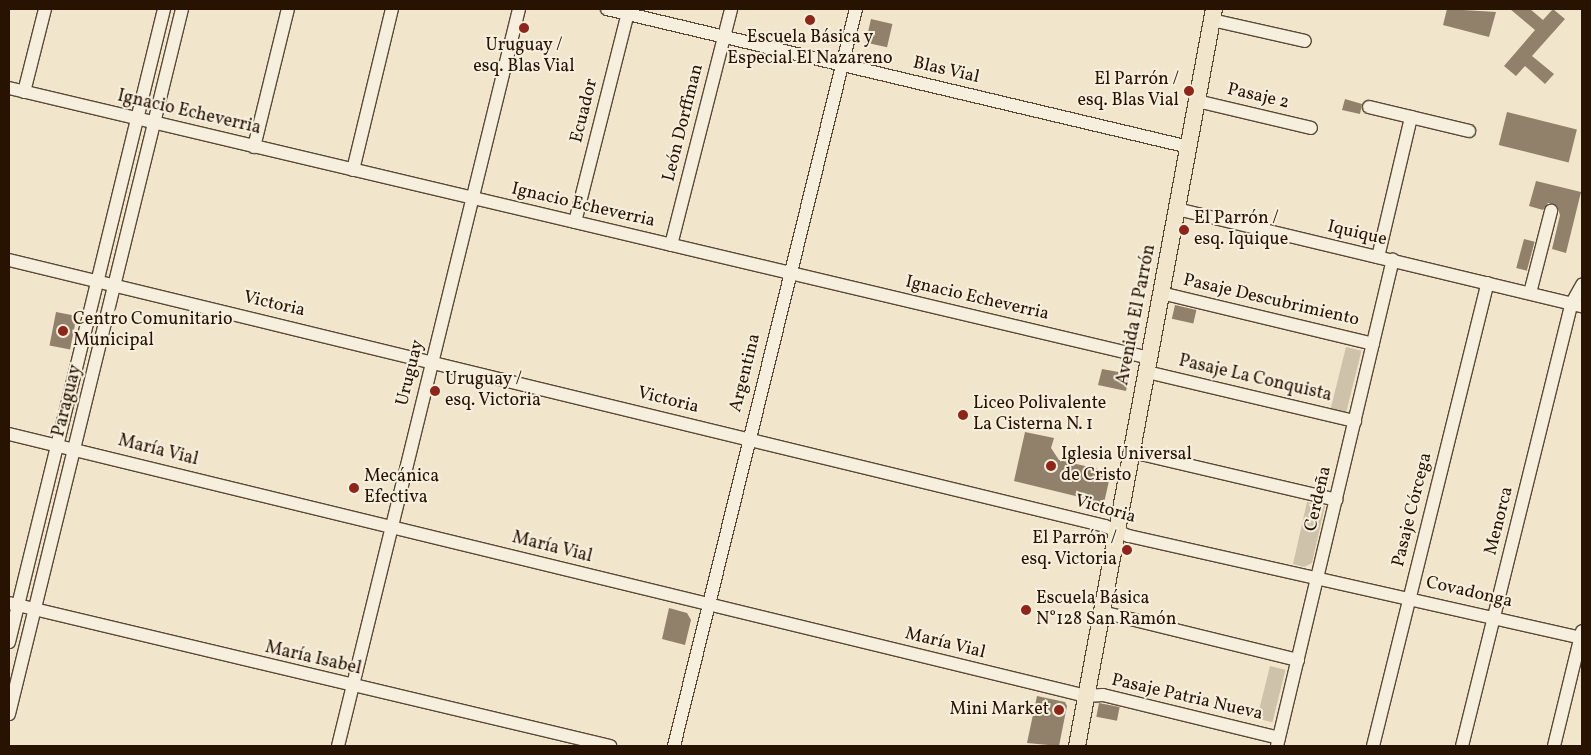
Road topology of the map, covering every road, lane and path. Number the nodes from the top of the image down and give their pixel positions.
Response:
1 (44, 9) edge
2 (164, 9) edge
3 (182, 9) edge
4 (288, 9) edge
5 (392, 9) edge
6 (519, 9) edge
7 (607, 9) edge
8 (730, 9) edge
9 (856, 9) edge
10 (628, 11) edge
11 (1213, 14) edge
12 (724, 36) junction
13 (1306, 41) dead end
14 (842, 64) junction
15 (9, 88) edge
16 (24, 92) junction
17 (1197, 101) junction
18 (1369, 107) dead end
19 (1411, 116) junction
20 (138, 119) junction
21 (154, 123) junction
22 (1310, 128) dead end
23 (1470, 130) dead end
24 (254, 147) junction
25 (1189, 147) junction
26 (353, 170) junction
27 (472, 198) junction
28 (1177, 209) junction
29 (1551, 211) dead end
30 (575, 222) junction
31 (671, 245) junction
32 (1378, 257) junction
33 (9, 260) edge
34 (1393, 260) junction
35 (790, 273) junction
36 (98, 281) junction
37 (1488, 283) junction
38 (114, 285) junction
39 (1582, 285) edge
40 (1161, 293) junction
41 (1530, 293) junction
42 (1577, 305) edge
43 (1373, 344) junction
44 (432, 361) junction
45 (1148, 365) junction
46 (1355, 421) junction
47 (9, 434) edge
48 (748, 439) junction
49 (58, 445) junction
50 (74, 448) junction
51 (1132, 452) junction
52 (1336, 500) junction
53 (392, 526) junction
54 (1117, 531) junction
55 (1318, 580) junction
56 (1410, 597) junction
57 (708, 604) junction
58 (13, 605) edge
59 (34, 610) junction
60 (1102, 612) junction
61 (1495, 617) junction
62 (1582, 635) edge
63 (9, 642) edge
64 (1298, 660) junction
65 (353, 686) junction
66 (1086, 696) junction
67 (9, 714) edge
68 (1278, 742) edge
69 (338, 746) edge
70 (610, 746) edge
71 (674, 746) edge
72 (1077, 746) edge
73 (1373, 746) edge
74 (1462, 746) edge
75 (1554, 746) edge

1 - 16 street
2 - 20 street, Paraguay
3 - 21 street, Paraguay
4 - 24 street
5 - 26 street
6 - 27 street, Uruguay
7 - 10 street, Blas Vial
8 - 12 street, León Dorffman
9 - 14 street, Argentina
10 - 12 street, Blas Vial
10 - 30 street, Ecuador
11 - 13 street
11 - 17 main road, Avenida El Parrón
12 - 14 street, Blas Vial
12 - 31 street, León Dorffman
14 - 25 street, Blas Vial
14 - 35 street, Argentina
15 - 16 street, Ignacio Echeverria
16 - 20 street, Ignacio Echeverria
17 - 22 street, Pasaje 2
17 - 25 main road, Avenida El Parrón
18 - 19 street
19 - 23 street
19 - 32 street
20 - 21 street, Ignacio Echeverria
20 - 36 street, Paraguay
21 - 24 street, Ignacio Echeverria
21 - 38 street, Paraguay
24 - 26 street, Ignacio Echeverria
25 - 28 main road, Avenida El Parrón
26 - 27 street, Ignacio Echeverria
27 - 30 street, Ignacio Echeverria
27 - 44 street, Uruguay
28 - 32 street, Iquique
28 - 40 main road, Avenida El Parrón
29 - 41 street
30 - 31 street, Ignacio Echeverria
31 - 35 street, Ignacio Echeverria
32 - 34 street, Iquique
33 - 36 street, Victoria
34 - 37 street, Iquique
34 - 43 street, Cerdeña
35 - 45 street, Ignacio Echeverria
35 - 48 street, Argentina
36 - 38 street, Victoria
36 - 49 street, Paraguay
37 - 41 street, Iquique
37 - 56 street, Pasaje Córcega
38 - 44 street, Victoria
38 - 50 street, Paraguay
39 - 42 street, Menorca
40 - 43 street, Pasaje Descubrimiento
40 - 45 main road, Avenida El Parrón
41 - 42 street, Iquique
42 - 61 street, Menorca
43 - 46 street, Cerdeña
44 - 48 street, Victoria
44 - 53 street, Uruguay
45 - 46 street, Pasaje La Conquista
45 - 51 main road, Avenida El Parrón
46 - 52 street, Cerdeña
47 - 49 street, María Vial
48 - 54 street, Victoria
48 - 57 street, Argentina
49 - 50 street, María Vial
49 - 58 street, Paraguay
50 - 53 street, María Vial
50 - 59 street, Paraguay
51 - 52 street
51 - 54 main road, Avenida El Parrón
52 - 55 street, Cerdeña
53 - 57 street, María Vial
53 - 65 street, Uruguay
54 - 55 street, Victoria
54 - 60 main road, Avenida El Parrón
55 - 56 street, Covadonga
55 - 64 street, Cerdeña
56 - 61 street, Covadonga
56 - 73 street, Pasaje Córcega
57 - 66 street, María Vial
57 - 71 street, Argentina
58 - 59 street, María Isabel
58 - 63 street, Paraguay
59 - 65 street, María Isabel
59 - 67 street, Paraguay
60 - 64 street
60 - 66 main road, Avenida El Parrón
61 - 62 street, Covadonga
61 - 74 street, Menorca
62 - 75 street
64 - 68 street, Cerdeña
65 - 69 street, Uruguay
65 - 70 street, María Isabel
66 - 68 street, Pasaje Patria Nueva
66 - 72 main road, Avenida El Parrón

